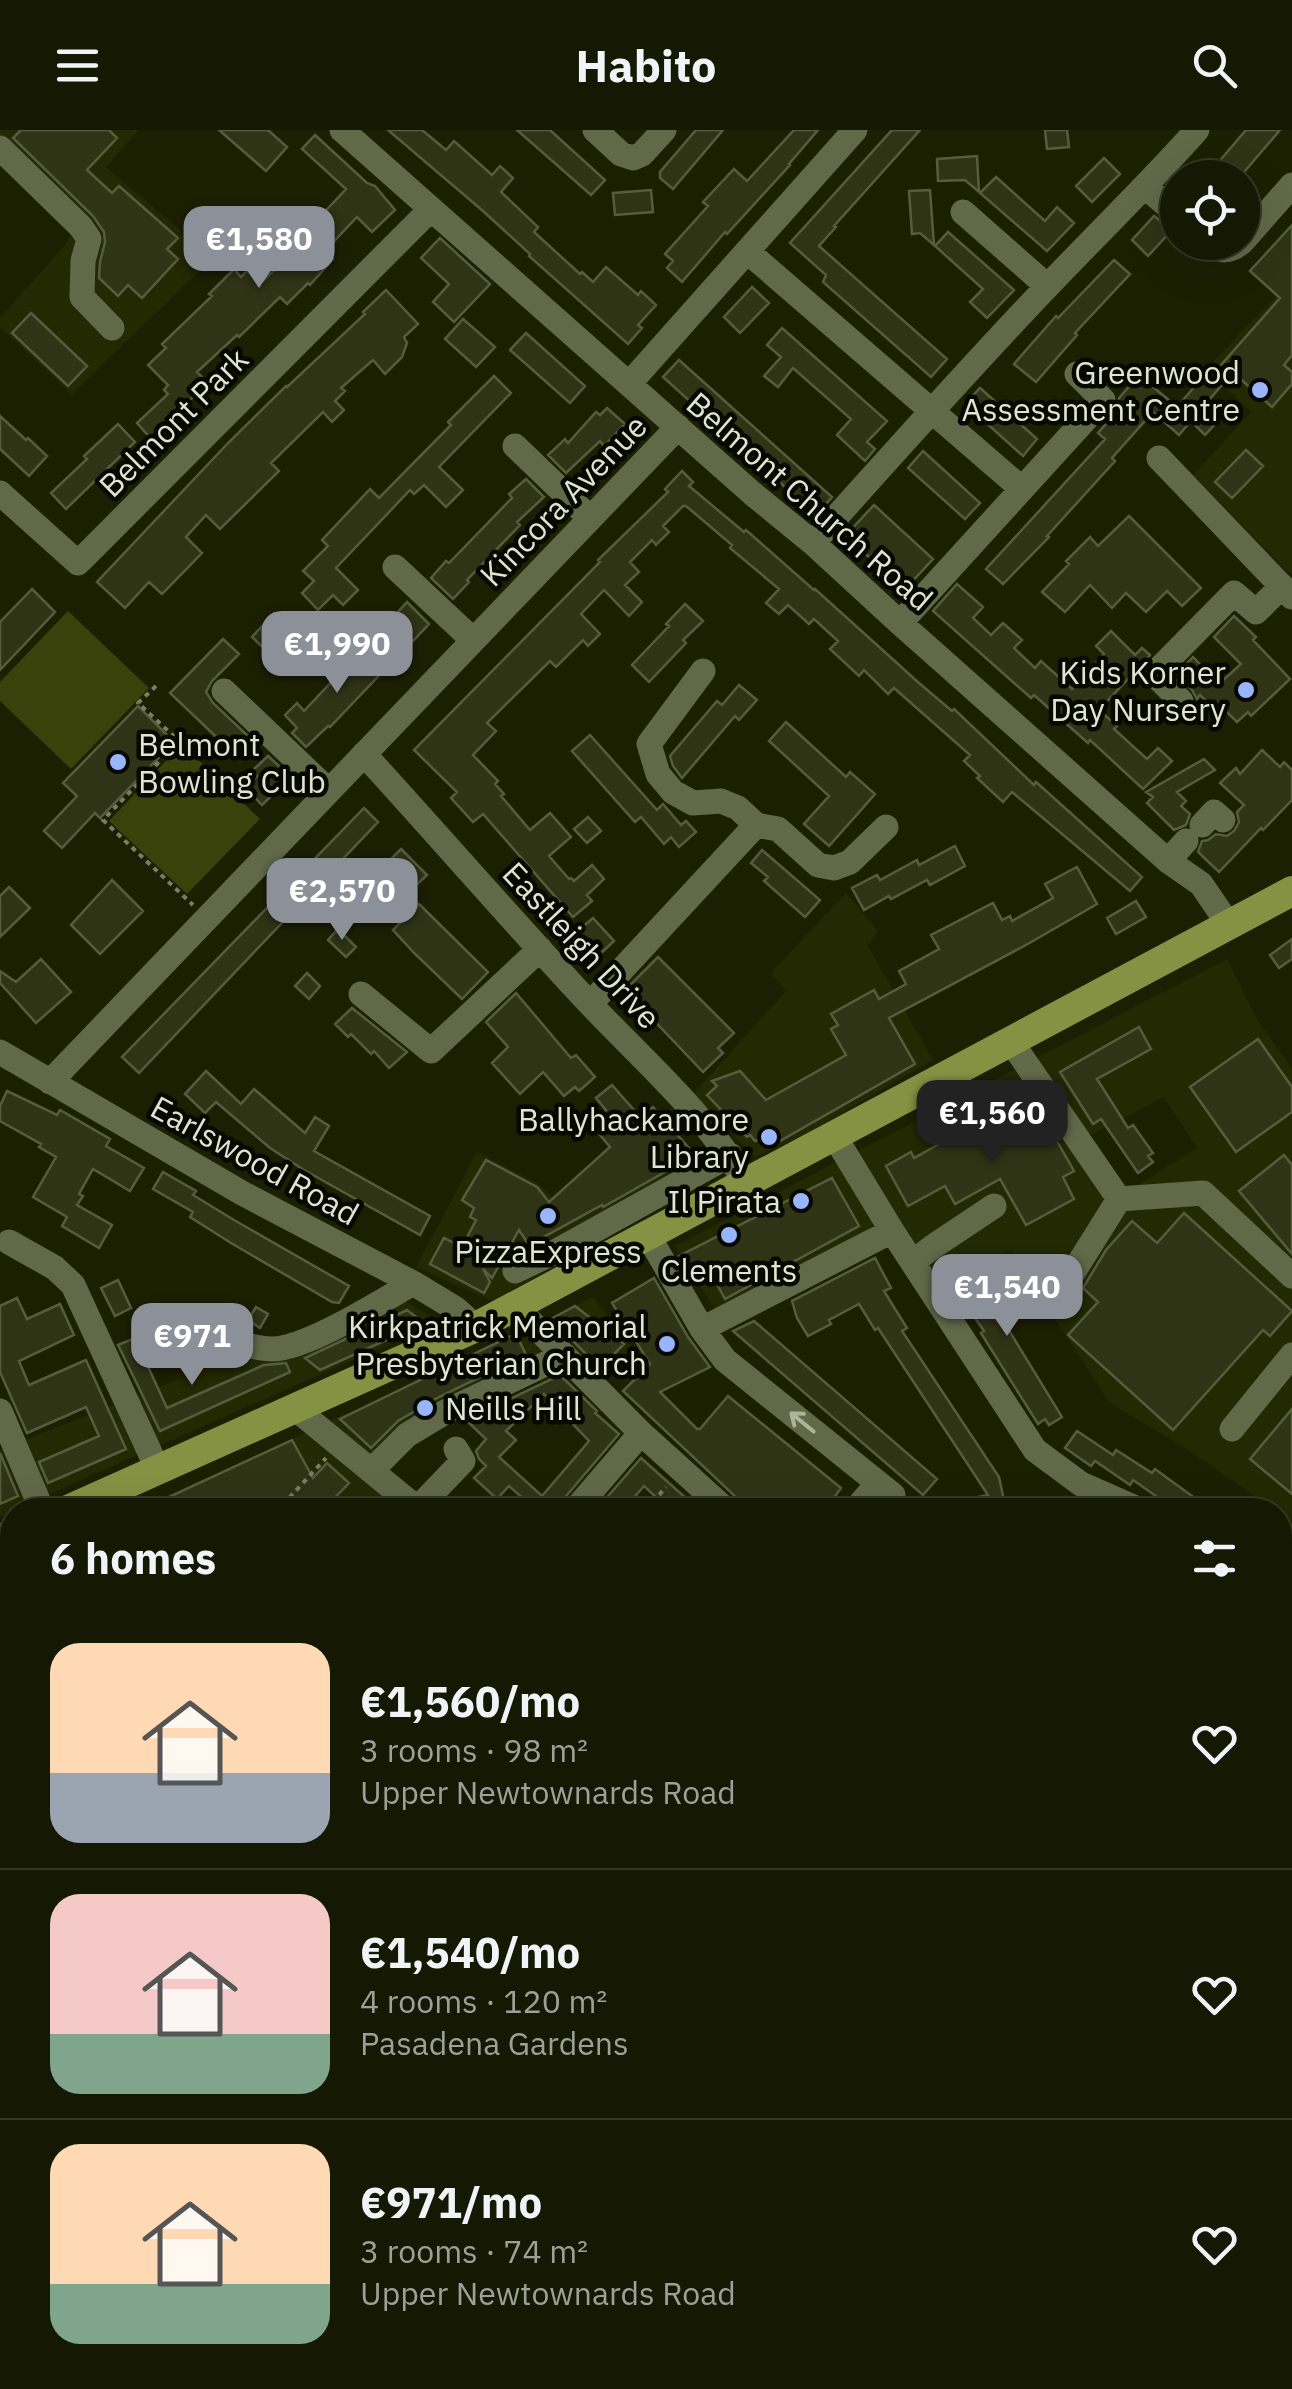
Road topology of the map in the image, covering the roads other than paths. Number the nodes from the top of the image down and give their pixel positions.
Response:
1 (342, 130) edge
2 (595, 130) edge
3 (664, 130) edge
4 (855, 130) edge
5 (1197, 130) edge
6 (0, 148) edge
7 (1292, 186) edge
8 (1146, 187) junction
9 (1160, 200) edge
10 (431, 209) junction
11 (962, 212) dead end
12 (1260, 222) edge
13 (748, 252) junction
14 (1047, 286) junction
15 (112, 328) dead end
16 (1077, 374) dead end
17 (629, 384) junction
18 (931, 410) junction
19 (678, 427) junction
20 (515, 446) dead end
21 (1159, 458) dead end
22 (1022, 489) junction
23 (0, 493) edge
24 (590, 518) junction
25 (813, 544) junction
26 (395, 566) dead end
27 (1287, 592) edge
28 (900, 623) junction
29 (473, 640) junction
30 (703, 671) dead end
31 (224, 691) dead end
32 (1181, 701) dead end
33 (364, 754) junction
34 (329, 791) junction
35 (756, 825) junction
36 (886, 827) dead end
37 (1204, 829) dead end
38 (1168, 861) junction
39 (1292, 891) edge
40 (1229, 925) junction
41 (540, 949) junction
42 (361, 994) dead end
43 (590, 1004) junction
44 (1012, 1043) junction
45 (0, 1052) edge
46 (50, 1082) junction
47 (835, 1137) junction
48 (730, 1155) junction
49 (746, 1184) junction
50 (1119, 1200) junction
51 (994, 1206) dead end
52 (892, 1231) junction
53 (648, 1236) junction
54 (9, 1242) dead end
55 (556, 1251) junction
56 (912, 1262) junction
57 (515, 1272) dead end
58 (1292, 1276) edge
59 (572, 1278) junction
60 (413, 1283) junction
61 (1058, 1295) dead end
62 (516, 1307) junction
63 (180, 1324) dead end
64 (476, 1328) junction
65 (702, 1329) junction
66 (564, 1356) junction
67 (1292, 1356) edge
68 (296, 1409) junction
69 (0, 1411) edge
70 (1232, 1429) dead end
71 (641, 1433) junction
72 (456, 1449) dead end
73 (158, 1470) junction
74 (372, 1470) junction
75 (37, 1498) edge
76 (116, 1498) edge
77 (404, 1498) edge
78 (429, 1498) edge
79 (585, 1498) edge
80 (712, 1498) edge
81 (872, 1498) edge
82 (1113, 1498) edge

1 - 10 street, Belmont Church Road
2 - 3 street
4 - 13 street
5 - 8 street
6 - 15 street
7 - 12 street
8 - 9 street
8 - 14 street
10 - 17 street, Belmont Church Road
10 - 23 street, Belmont Park
11 - 14 street
13 - 17 street
13 - 18 street
14 - 18 street
16 - 22 street
17 - 19 street, Belmont Church Road
18 - 22 street
18 - 25 street
19 - 24 street, Kincora Avenue
19 - 25 street, Belmont Church Road
20 - 24 street
21 - 27 street
22 - 28 street
24 - 29 street, Kincora Avenue
25 - 28 street, Belmont Church Road
26 - 29 street
27 - 32 street
28 - 38 street, Belmont Church Road
29 - 33 street, Kincora Avenue
30 - 35 street
31 - 34 street
33 - 34 street, Kincora Avenue
33 - 41 street, Eastleigh Drive
34 - 46 street, Kincora Avenue
35 - 36 street
35 - 43 street
37 - 38 street
38 - 40 street, Belmont Church Road
39 - 40 main road
40 - 44 main road
41 - 42 street
41 - 43 street, Eastleigh Drive
43 - 48 street, Eastleigh Drive
44 - 47 main road
44 - 50 street
45 - 46 street, Earlswood Road
46 - 60 street, Earlswood Road
47 - 49 main road
47 - 52 street
48 - 49 street, Eastleigh Drive
48 - 55 street
49 - 53 main road
50 - 58 street
50 - 61 street
51 - 56 street
52 - 56 street
52 - 65 street
53 - 59 main road
53 - 65 street
54 - 73 street
55 - 57 street
55 - 59 street
56 - 82 street
59 - 62 main road
60 - 63 street
60 - 64 street, Earlswood Road
62 - 64 main road
62 - 66 street
64 - 68 main road
81 -> 65 street
66 - 71 street
66 - 74 street
67 - 70 street
68 - 73 main road
68 - 74 street
69 - 75 street
71 - 79 street
71 - 80 street
72 - 78 street
73 - 76 main road
74 - 77 street

